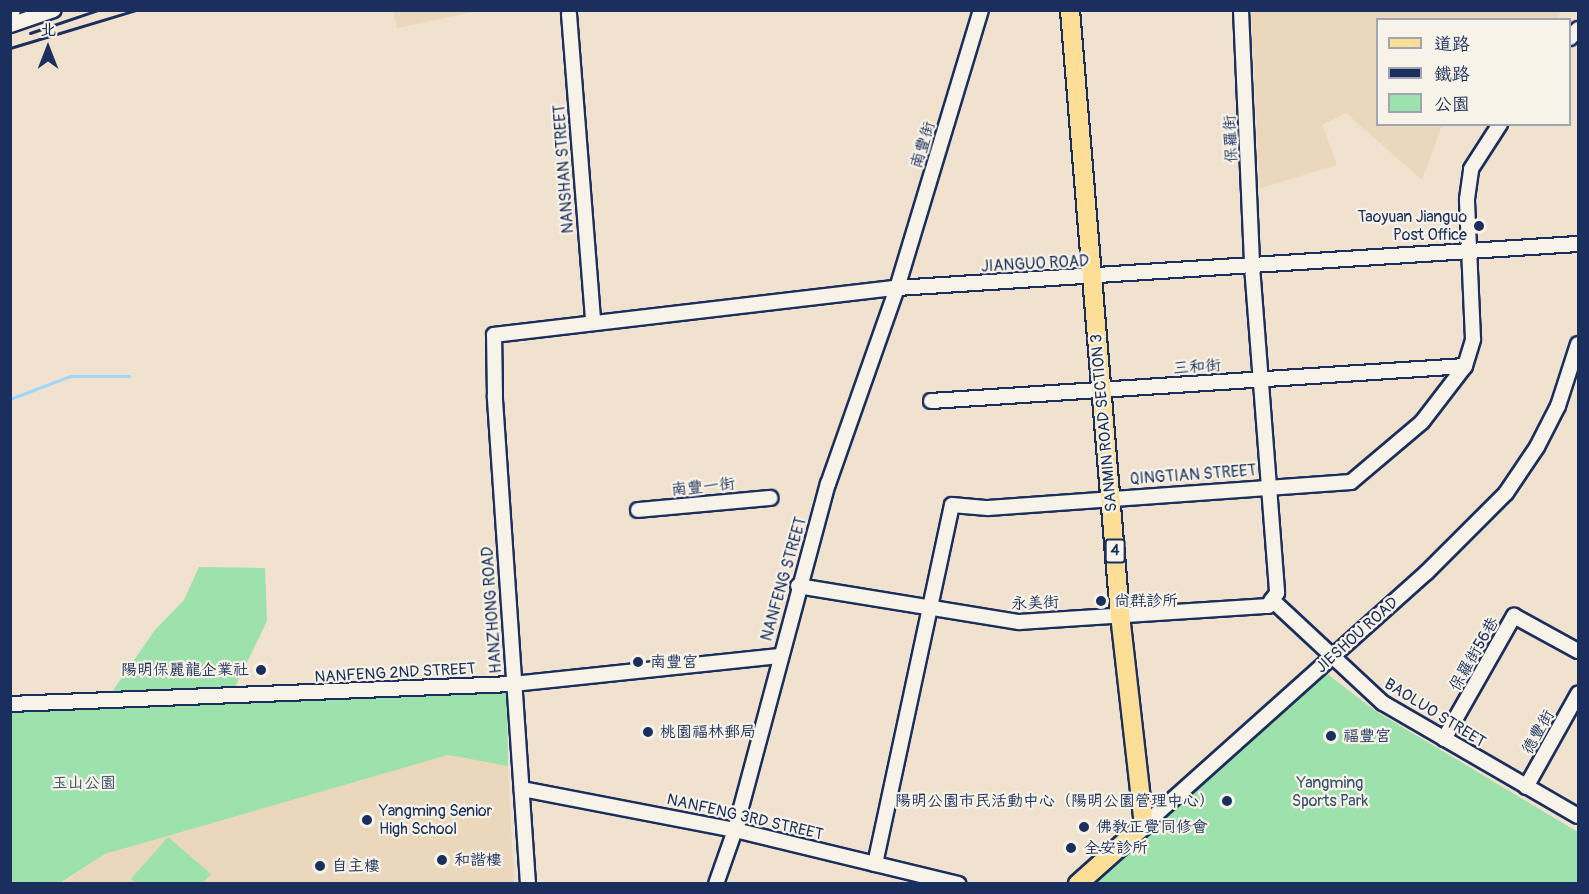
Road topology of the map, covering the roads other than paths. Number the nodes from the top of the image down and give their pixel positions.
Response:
1 (13, 10) edge
2 (54, 10) edge
3 (981, 10) edge
4 (1070, 10) edge
5 (1241, 10) edge
6 (569, 14) dead end
7 (10, 18) edge
8 (10, 25) edge
9 (1499, 126) edge
10 (1578, 244) edge
11 (1471, 252) junction
12 (1252, 266) junction
13 (1092, 277) junction
14 (897, 288) junction
15 (593, 322) junction
16 (495, 335) joint
17 (1578, 344) edge
18 (1465, 366) junction
19 (1260, 380) junction
20 (1101, 390) junction
21 (931, 401) dead end
22 (1267, 487) junction
23 (1110, 497) junction
24 (770, 498) dead end
25 (638, 510) dead end
26 (798, 586) junction
27 (1272, 600) junction
28 (931, 609) junction
29 (1120, 615) junction
30 (1578, 651) edge
31 (780, 656) junction
32 (1332, 658) junction
33 (513, 684) junction
34 (1578, 694) edge
35 (10, 704) edge
36 (1444, 740) junction
37 (1526, 787) junction
38 (522, 789) junction
39 (1578, 816) edge
40 (1144, 825) junction
41 (735, 830) junction
42 (875, 864) junction
43 (1080, 882) edge
44 (528, 884) edge
45 (716, 884) edge
46 (959, 884) edge

1 - 7 street
2 - 8 street
3 - 14 street, 南豐街
4 - 13 main road, SANMIN ROAD SECTION 3 / 4
5 - 12 street, 保羅街
6 - 15 street, NANSHAN STREET
9 - 11 street, QINGTIAN STREET
10 - 11 street, JIANGUO ROAD
11 - 12 street, JIANGUO ROAD
11 - 18 street, QINGTIAN STREET
12 - 13 street, JIANGUO ROAD
12 - 19 street
13 - 14 street, JIANGUO ROAD
13 - 20 main road, SANMIN ROAD SECTION 3 / 4
14 - 15 street, JIANGUO ROAD
14 - 26 street, NANFENG STREET
15 - 16 street, JIANGUO ROAD
16 - 33 street, HANZHONG ROAD
17 - 32 street, JIESHOU ROAD
18 - 19 street, 三和街
18 - 22 street, QINGTIAN STREET
19 - 20 street, 三和街
19 - 22 street
20 - 21 street, 三和街
20 - 23 main road, SANMIN ROAD SECTION 3 / 4
22 - 23 street, QINGTIAN STREET
22 - 27 street
23 - 28 street, QINGTIAN STREET
23 - 29 main road, SANMIN ROAD SECTION 3 / 4
24 - 25 street, 南豐一街
26 - 28 street, 永美街
26 - 31 street, NANFENG STREET
27 - 29 street, 永美街
27 - 32 street, BAOLUO STREET
28 - 29 street, 永美街
28 - 42 street, QINGTIAN STREET
29 - 40 main road, SANMIN ROAD SECTION 3 / 4
30 - 36 street, 保羅街56巷
31 - 33 street, NANFENG 2ND STREET
31 - 41 street, NANFENG STREET
32 - 36 street, BAOLUO STREET
32 - 40 street, JIESHOU ROAD
33 - 35 street, NANFENG 2ND STREET
33 - 38 street, HANZHONG ROAD
34 - 37 street, 德豐街
36 - 37 street, BAOLUO STREET
37 - 39 street, BAOLUO STREET
38 - 41 street, NANFENG 3RD STREET
38 - 44 street, HANZHONG ROAD
40 - 43 main road, JIESHOU ROAD
41 - 42 street, NANFENG 3RD STREET
41 - 45 street, NANFENG STREET
42 - 46 street, NANFENG 3RD STREET

